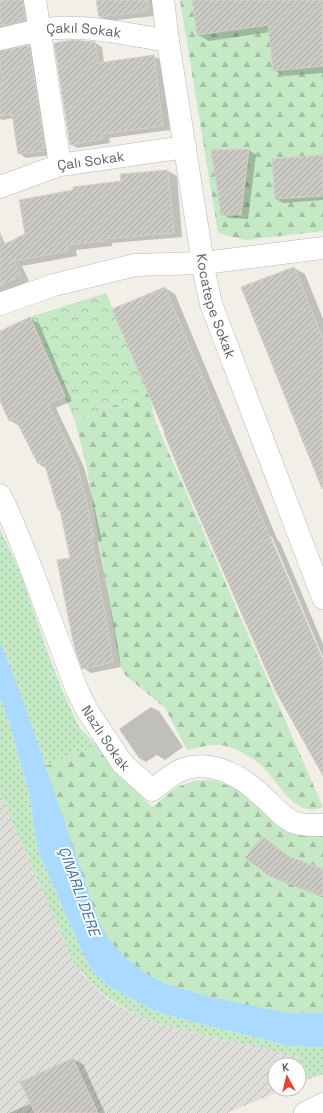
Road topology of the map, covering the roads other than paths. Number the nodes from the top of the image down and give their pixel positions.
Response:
1 (35, 0) edge
2 (163, 0) edge
3 (39, 30) junction
4 (0, 39) edge
5 (168, 41) junction
6 (185, 147) junction
7 (60, 165) junction
8 (0, 187) edge
9 (323, 248) edge
10 (204, 263) junction
11 (0, 304) edge
12 (0, 495) edge
13 (323, 598) edge
14 (323, 825) edge
15 (323, 1104) edge
16 (305, 1113) edge

1 - 3 street
2 - 5 street, Kocatepe Sokak
3 - 4 street, Çakıl Sokak
3 - 5 street, Çakıl Sokak
3 - 7 street
5 - 6 street, Kocatepe Sokak
6 - 7 street, Çalı Sokak
6 - 10 street, Kocatepe Sokak
7 - 8 street, Çalı Sokak
9 - 10 street
10 - 11 street
10 - 13 street, Kocatepe Sokak
12 - 14 street, Nazlı Sokak
15 - 16 street

